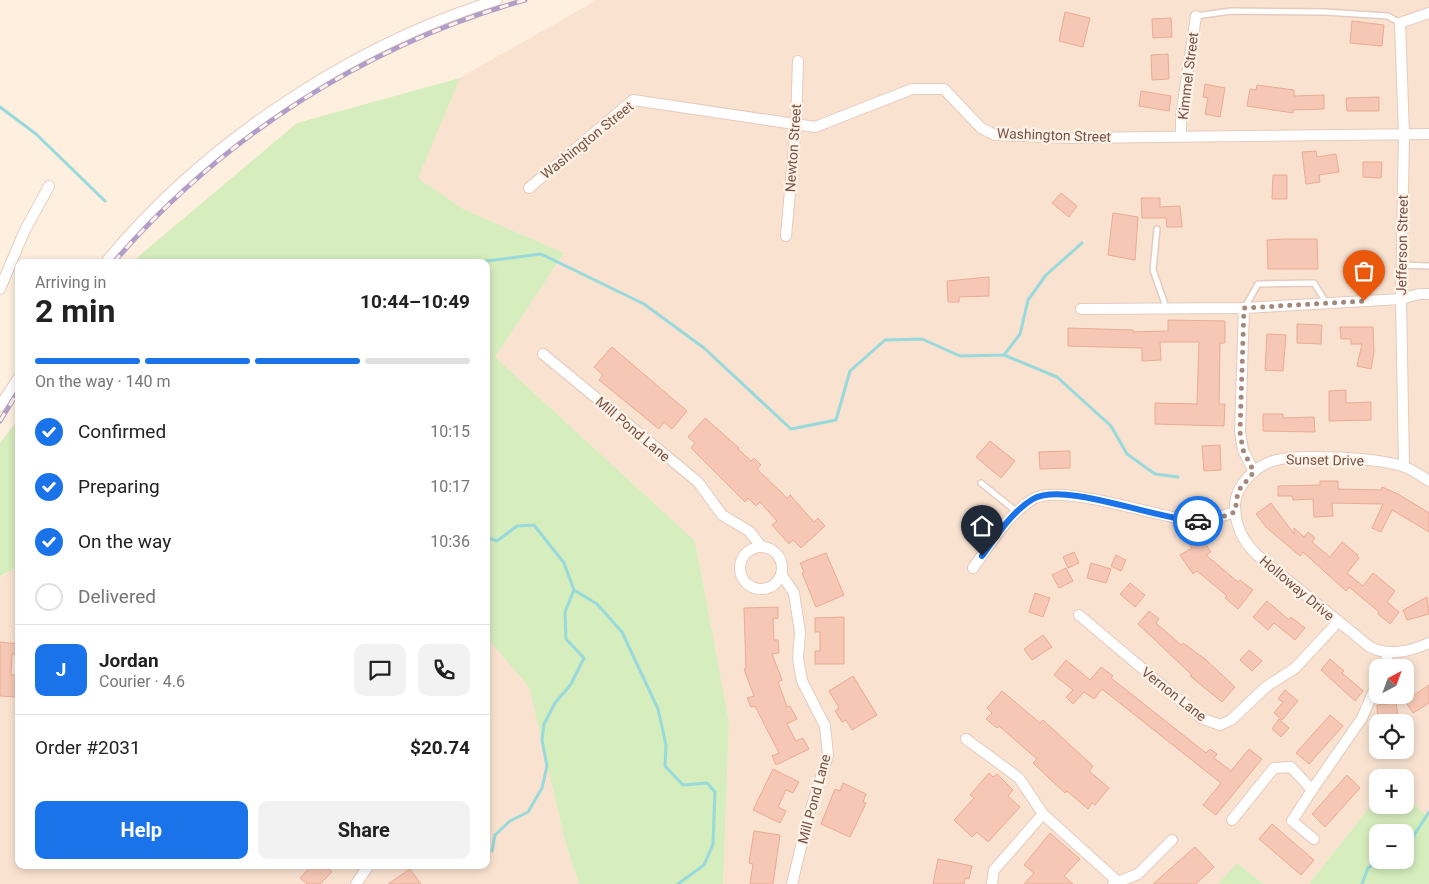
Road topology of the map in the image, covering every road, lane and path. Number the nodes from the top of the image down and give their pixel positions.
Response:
1 (497, 0) edge
2 (1429, 13) edge
3 (1196, 16) joint
4 (1400, 23) junction
5 (798, 61) dead end
6 (796, 123) junction
7 (1404, 134) junction
8 (1429, 134) edge
9 (1181, 136) junction
10 (49, 186) dead end
11 (529, 188) dead end
12 (1157, 229) dead end
13 (786, 236) dead end
14 (109, 259) edge
15 (1402, 265) junction
16 (1429, 266) edge
17 (0, 289) edge
18 (1429, 294) edge
19 (1401, 299) junction
20 (1327, 304) junction
21 (1166, 307) junction
22 (1244, 308) junction
23 (1081, 309) dead end
24 (543, 354) dead end
25 (15, 383) edge
26 (0, 406) edge
27 (1404, 466) junction
28 (1254, 472) junction
29 (1429, 481) edge
30 (981, 482) dead end
31 (1235, 500) joint
32 (1017, 512) junction
33 (1235, 512) junction
34 (762, 547) junction
35 (972, 568) dead end
36 (781, 574) junction
37 (1079, 615) dead end
38 (1338, 622) junction
39 (1429, 643) edge
40 (1389, 652) junction
41 (1386, 659) edge
42 (1369, 701) edge
43 (966, 739) dead end
44 (1312, 790) junction
45 (1043, 814) junction
46 (1232, 820) dead end
47 (1314, 839) dead end
48 (1172, 840) dead end
49 (366, 869) edge
50 (1115, 883) edge
51 (356, 884) edge
52 (792, 884) edge
53 (992, 884) edge

1 - 14 street
2 - 4 street
3 - 4 lane
3 - 9 street, Kimmel Street
4 - 7 street, Jefferson Street
5 - 6 street, Newton Street
6 - 9 street, Washington Street
6 - 11 street, Washington Street
6 - 13 street, Newton Street
7 - 8 street, Washington Street
7 - 9 street, Washington Street
7 - 15 street, Jefferson Street
10 - 17 street
12 - 21 lane
15 - 16 lane
15 - 19 street, Jefferson Street
18 - 19 street
19 - 20 street
19 - 27 street, Jefferson Street
20 - 22 street
20 - 22 lane
21 - 22 street
21 - 23 street
22 - 28 street
24 - 34 street, Mill Pond Lane
25 - 26 street
27 - 28 street, Sunset Drive
27 - 29 street, Sunset Drive
28 - 31 street, Sunset Drive
30 - 32 lane
31 - 33 street, Holloway Drive
32 - 33 street
32 - 35 street
33 - 38 street, Holloway Drive
34 - 36 street, Mill Pond Lane
34 - 36 street
36 - 52 street, Mill Pond Lane
37 - 38 street, Vernon Lane
38 - 40 street, Holloway Drive
39 - 40 street, Holloway Drive
40 - 41 street
42 - 44 street
43 - 45 street
44 - 46 street
44 - 47 street
45 - 50 street
45 - 53 street
48 - 50 street
49 - 51 street

